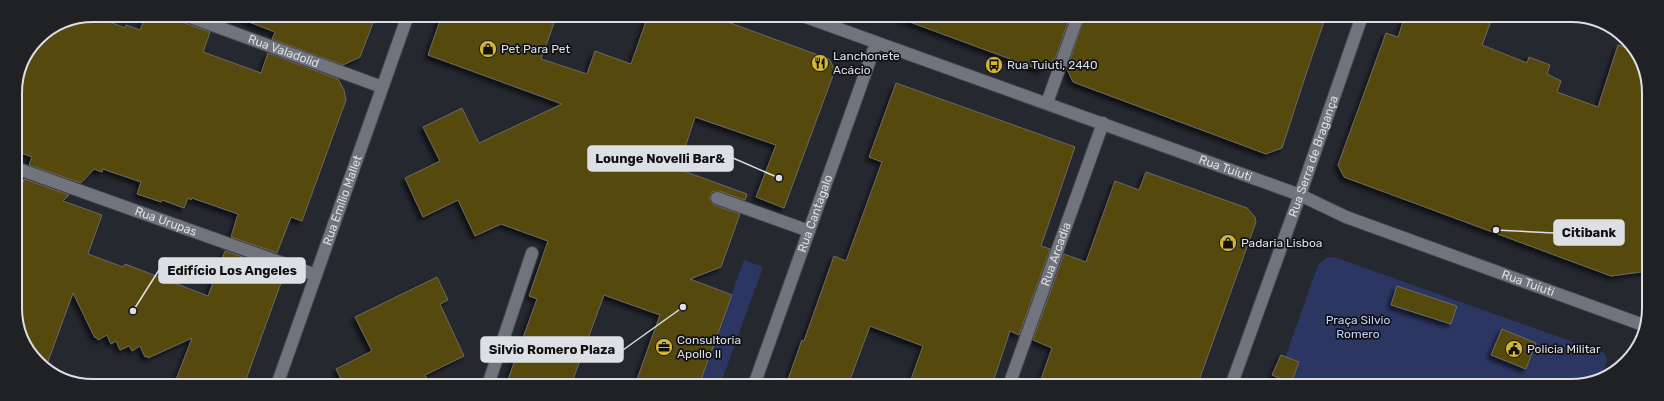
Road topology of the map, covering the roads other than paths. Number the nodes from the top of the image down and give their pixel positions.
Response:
1 (204, 22) edge
2 (405, 22) edge
3 (828, 22) edge
4 (1076, 22) edge
5 (1360, 22) edge
6 (876, 42) junction
7 (382, 87) junction
8 (1047, 103) junction
9 (1102, 123) junction
10 (22, 170) edge
11 (1300, 195) junction
12 (716, 198) dead end
13 (809, 231) junction
14 (532, 253) dead end
15 (316, 275) junction
16 (1640, 324) edge
17 (279, 379) edge
18 (490, 379) edge
19 (756, 379) edge
20 (1011, 379) edge
21 (1234, 379) edge

1 - 7 street, Rua Valadolid
2 - 7 street, Rua Emílio Mallet
3 - 6 street, Rua Tuiuti
4 - 8 street
5 - 11 street, Rua Serra de Bragança
6 - 8 street, Rua Tuiuti
6 - 13 street, Rua Cantagalo
7 - 15 street, Rua Emílio Mallet
8 - 9 street, Rua Tuiuti
9 - 11 street, Rua Tuiuti
9 - 20 street, Rua Arcadia
10 - 15 street, Rua Urupas
11 - 16 street, Rua Tuiuti
11 - 21 street, Rua Serra de Bragança
12 - 13 street
13 - 19 street, Rua Cantagalo
14 - 18 street
15 - 17 street, Rua Emílio Mallet

